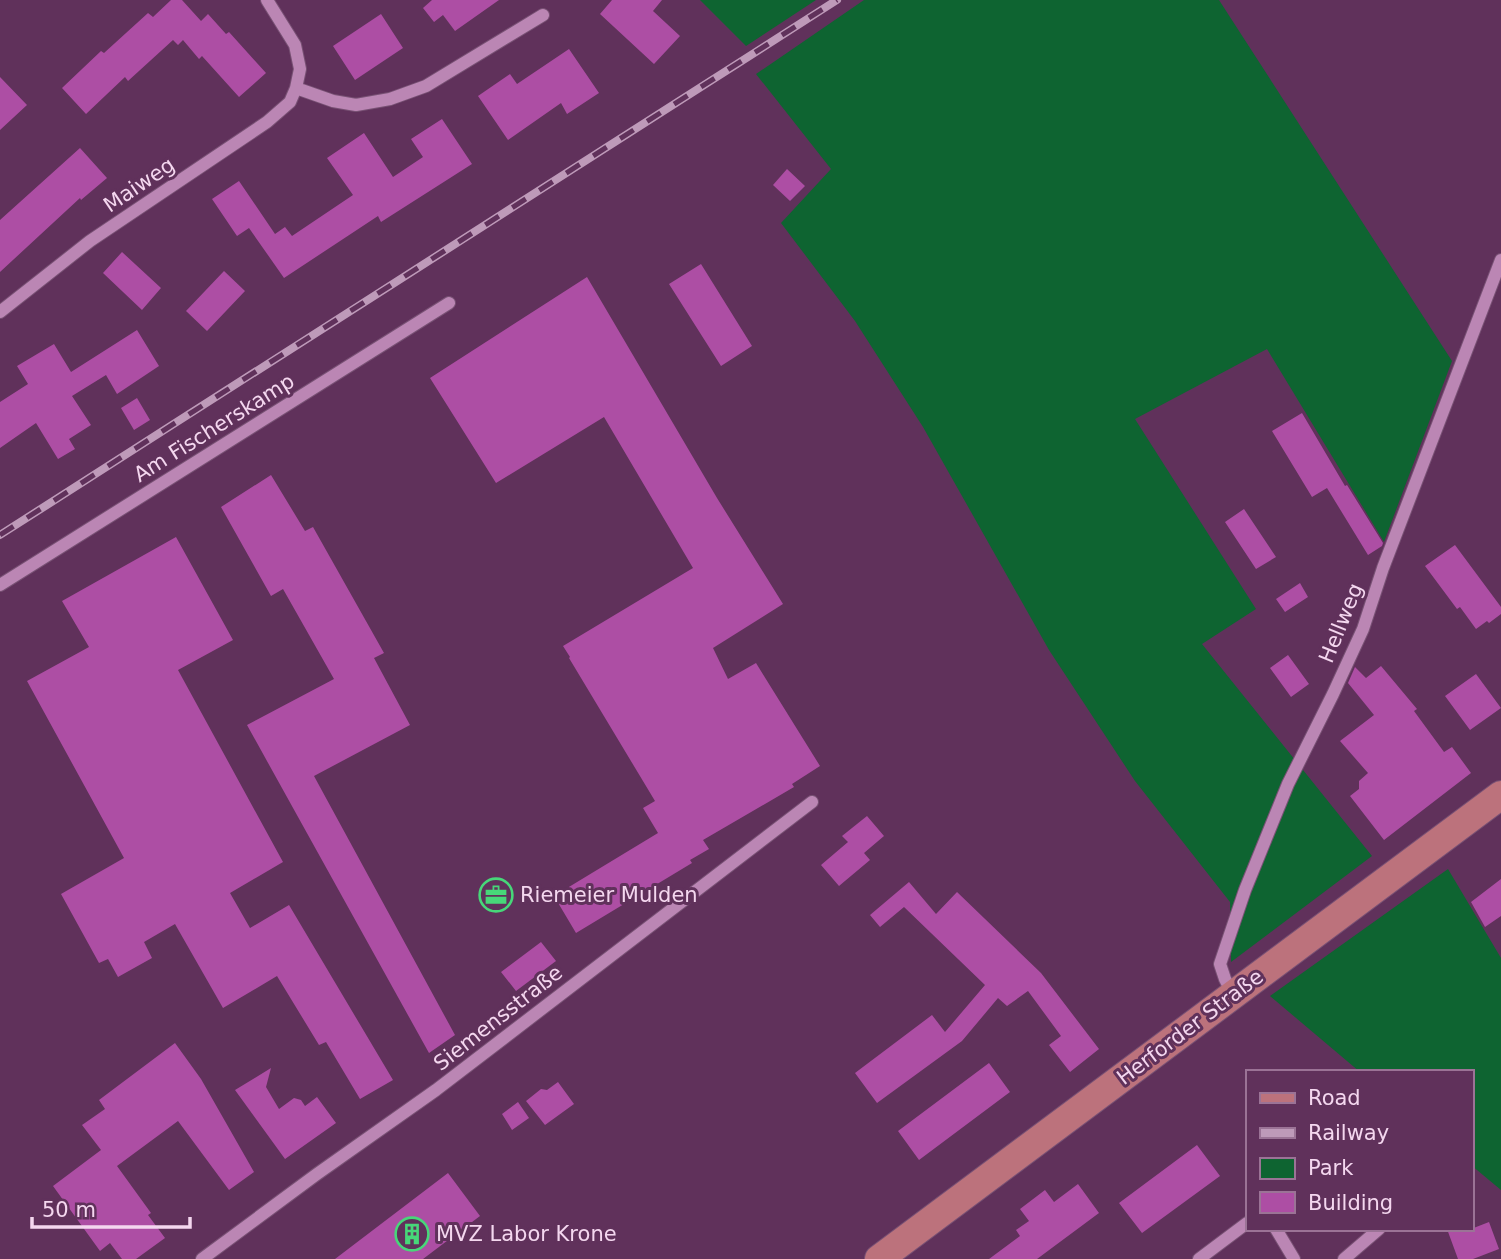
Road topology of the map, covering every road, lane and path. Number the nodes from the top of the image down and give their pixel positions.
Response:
1 (267, 0) edge
2 (543, 15) dead end
3 (296, 88) junction
4 (1501, 260) edge
5 (449, 303) dead end
6 (0, 312) edge
7 (0, 585) edge
8 (1501, 795) edge
9 (812, 802) dead end
10 (1233, 995) junction
11 (1246, 1224) edge
12 (1277, 1231) edge
13 (1378, 1231) edge
14 (202, 1259) edge
15 (879, 1259) edge
16 (1199, 1259) edge
17 (1294, 1259) edge
18 (1344, 1259) edge

1 - 3 street
2 - 3 street
3 - 6 street, Maiweg
4 - 10 street, Hellweg
5 - 7 street, Am Fischerskamp
8 - 10 main road, Herforder Straße
9 - 14 street, Siemensstraße
10 - 15 main road, Herforder Straße
11 - 16 street
12 - 17 street
13 - 18 street

